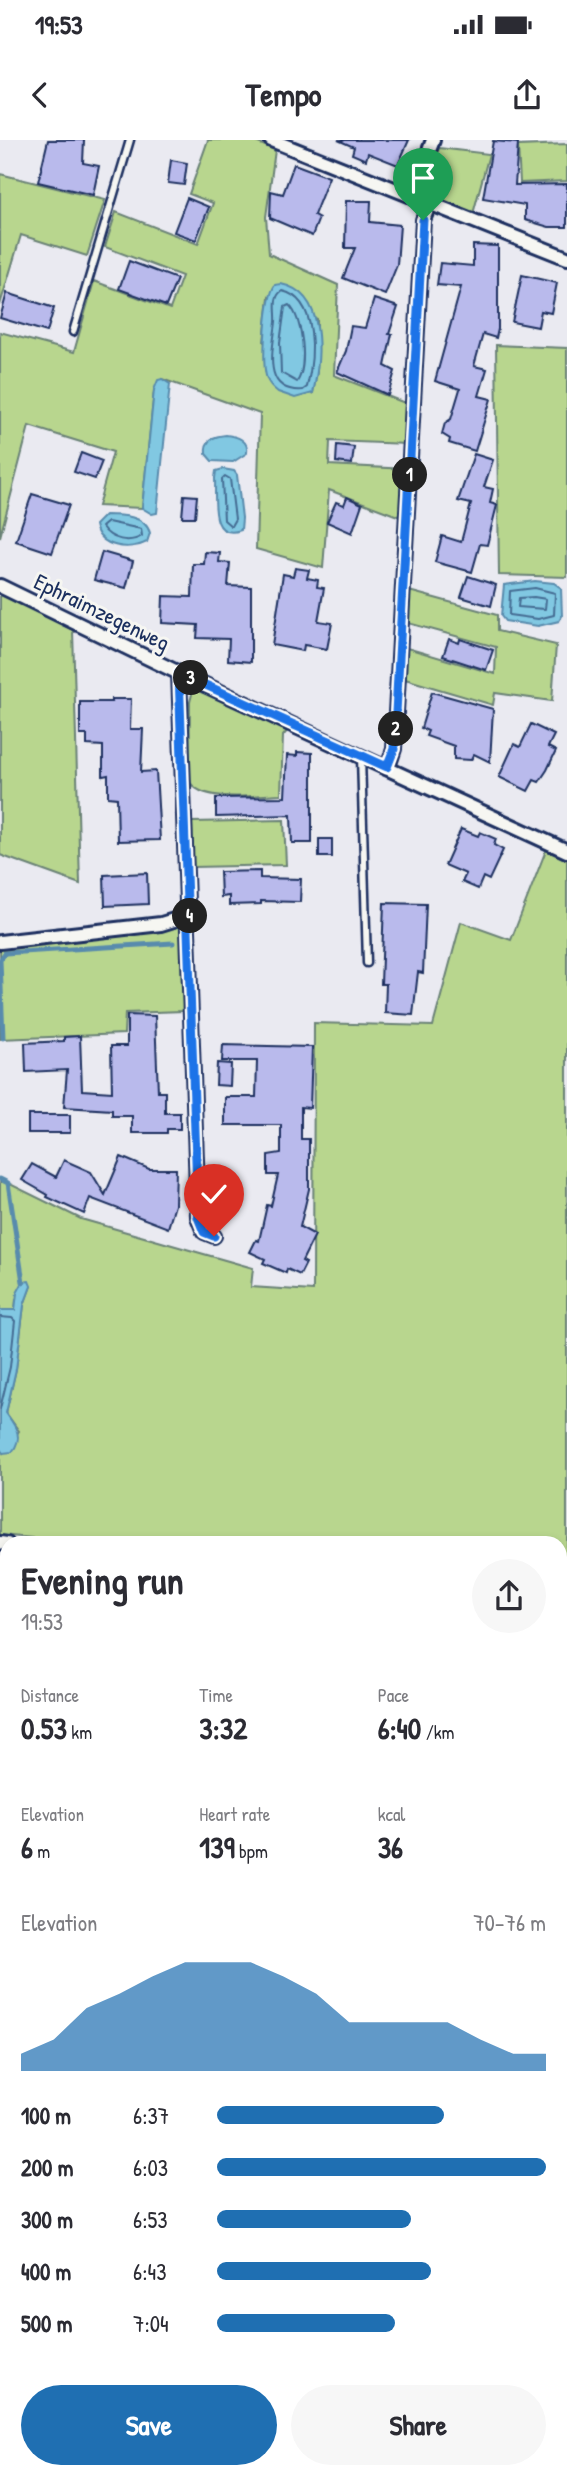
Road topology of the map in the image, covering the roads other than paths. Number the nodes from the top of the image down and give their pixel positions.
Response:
1 (130, 140) edge
2 (271, 140) edge
3 (433, 140) edge
4 (412, 196) junction
5 (430, 203) junction
6 (567, 258) edge
7 (73, 332) dead end
8 (0, 586) edge
9 (179, 673) junction
10 (361, 755) junction
11 (387, 767) junction
12 (567, 851) edge
13 (190, 915) junction
14 (0, 942) edge
15 (367, 963) dead end
16 (214, 1236) dead end

1 - 7 lane
2 - 4 street
3 - 4 street
4 - 5 street
5 - 6 street
5 - 11 street
8 - 9 street, Ephraimzegenweg
9 - 10 street, Ephraimzegenweg
9 - 13 street
10 - 11 street, Ephraimzegenweg
10 - 15 lane
11 - 12 street, Ephraimzegenweg
13 - 14 street
13 - 16 street

